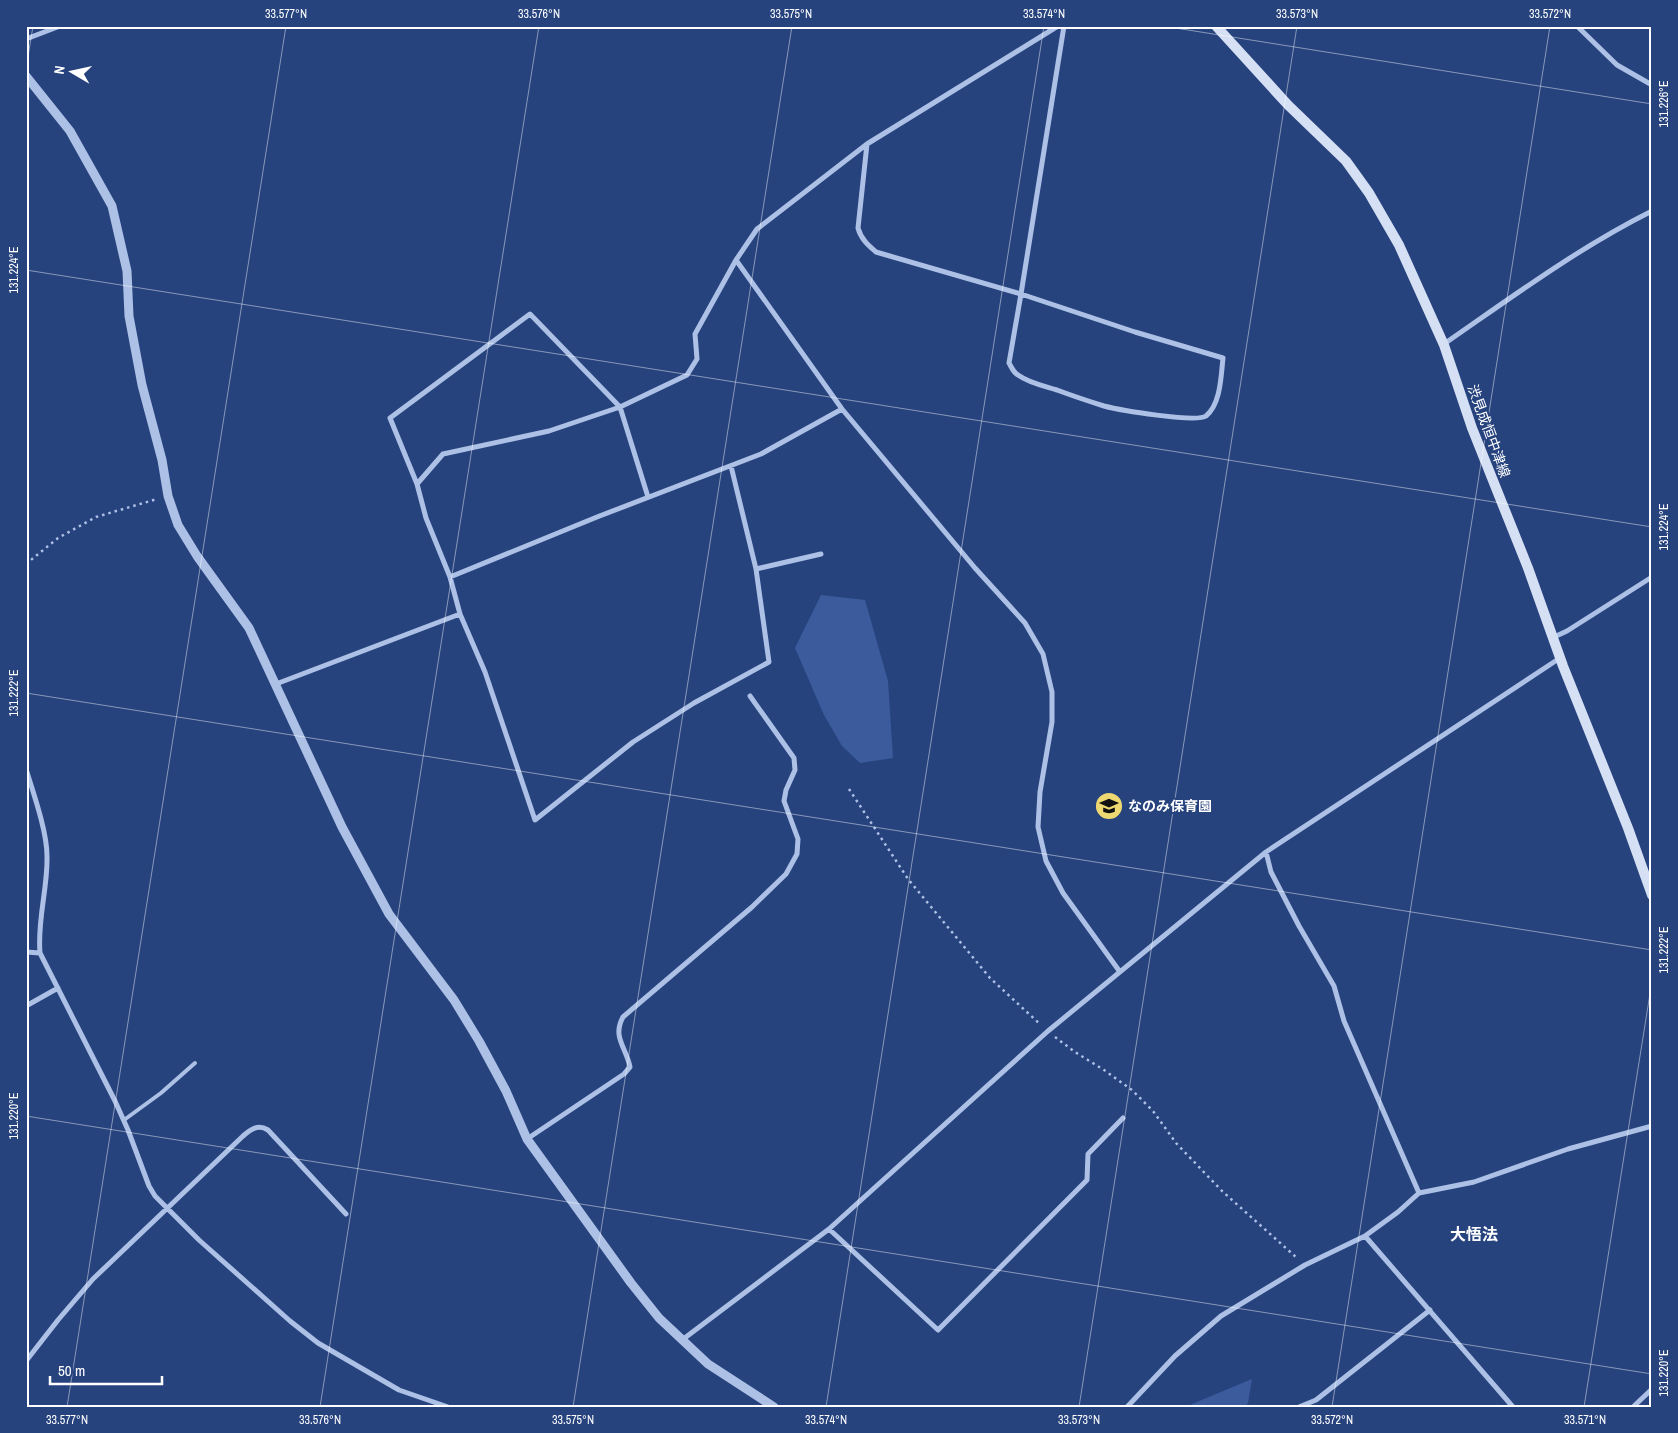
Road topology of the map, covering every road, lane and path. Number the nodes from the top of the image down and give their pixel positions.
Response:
1 (60, 26) edge
2 (1058, 26) edge
3 (1064, 26) edge
4 (1216, 26) edge
5 (1576, 26) edge
6 (26, 39) edge
7 (26, 76) edge
8 (1652, 85) edge
9 (867, 144) junction
10 (1652, 211) edge
11 (736, 260) junction
12 (1021, 294) junction
13 (1444, 345) junction
14 (620, 407) junction
15 (842, 409) junction
16 (731, 466) junction
17 (417, 484) junction
18 (168, 496) junction
19 (648, 497) junction
20 (821, 554) dead end
21 (26, 564) edge
22 (756, 569) junction
23 (450, 577) junction
24 (1652, 577) edge
25 (460, 614) junction
26 (1554, 637) junction
27 (1561, 658) junction
28 (276, 684) junction
29 (750, 696) dead end
30 (26, 768) edge
31 (849, 789) dead end
32 (1266, 852) junction
33 (1652, 895) edge
34 (26, 952) edge
35 (40, 953) junction
36 (1120, 972) junction
37 (58, 988) junction
38 (26, 1006) edge
39 (1048, 1031) junction
40 (195, 1063) dead end
41 (1123, 1118) dead end
42 (124, 1120) junction
43 (1652, 1126) edge
44 (527, 1139) junction
45 (1419, 1193) junction
46 (166, 1208) junction
47 (346, 1214) dead end
48 (829, 1229) junction
49 (1365, 1236) junction
50 (1305, 1265) junction
51 (1430, 1310) junction
52 (681, 1340) junction
53 (26, 1361) edge
54 (1652, 1389) edge
55 (448, 1407) edge
56 (774, 1407) edge
57 (1127, 1407) edge
58 (1299, 1407) edge
59 (1513, 1407) edge
60 (1633, 1407) edge

1 - 6 street
2 - 9 street
3 - 12 street
4 - 13 main road, 渋見成恒中津線
5 - 8 street
7 - 18 street
9 - 11 street
9 - 12 street
10 - 13 street
11 - 14 street
11 - 15 street
12 - 12 street
13 - 26 main road, 渋見成恒中津線
14 - 17 street
14 - 17 street
14 - 19 street
15 - 16 street
15 - 36 street
16 - 19 street
16 - 22 street
17 - 23 street
18 - 21 path
18 - 28 street
19 - 23 street
20 - 22 street
22 - 25 street
23 - 25 street
24 - 26 street
25 - 28 street
26 - 27 main road, 渋見成恒中津線
27 - 32 street
27 - 33 main road, 渋見成恒中津線
28 - 44 street
29 - 44 street
30 - 35 street
31 - 39 path
32 - 36 street
32 - 45 street
34 - 35 street
35 - 37 street
36 - 39 street
37 - 38 street
37 - 42 street
39 - 48 street
39 - 50 path
40 - 42 lane
41 - 48 street
42 - 46 street
43 - 45 street
44 - 52 street
45 - 49 street
46 - 47 street
46 - 53 street
46 - 55 street
48 - 52 street
49 - 50 street
49 - 51 street
50 - 57 street
51 - 58 street
51 - 59 street
52 - 56 street
54 - 60 street

